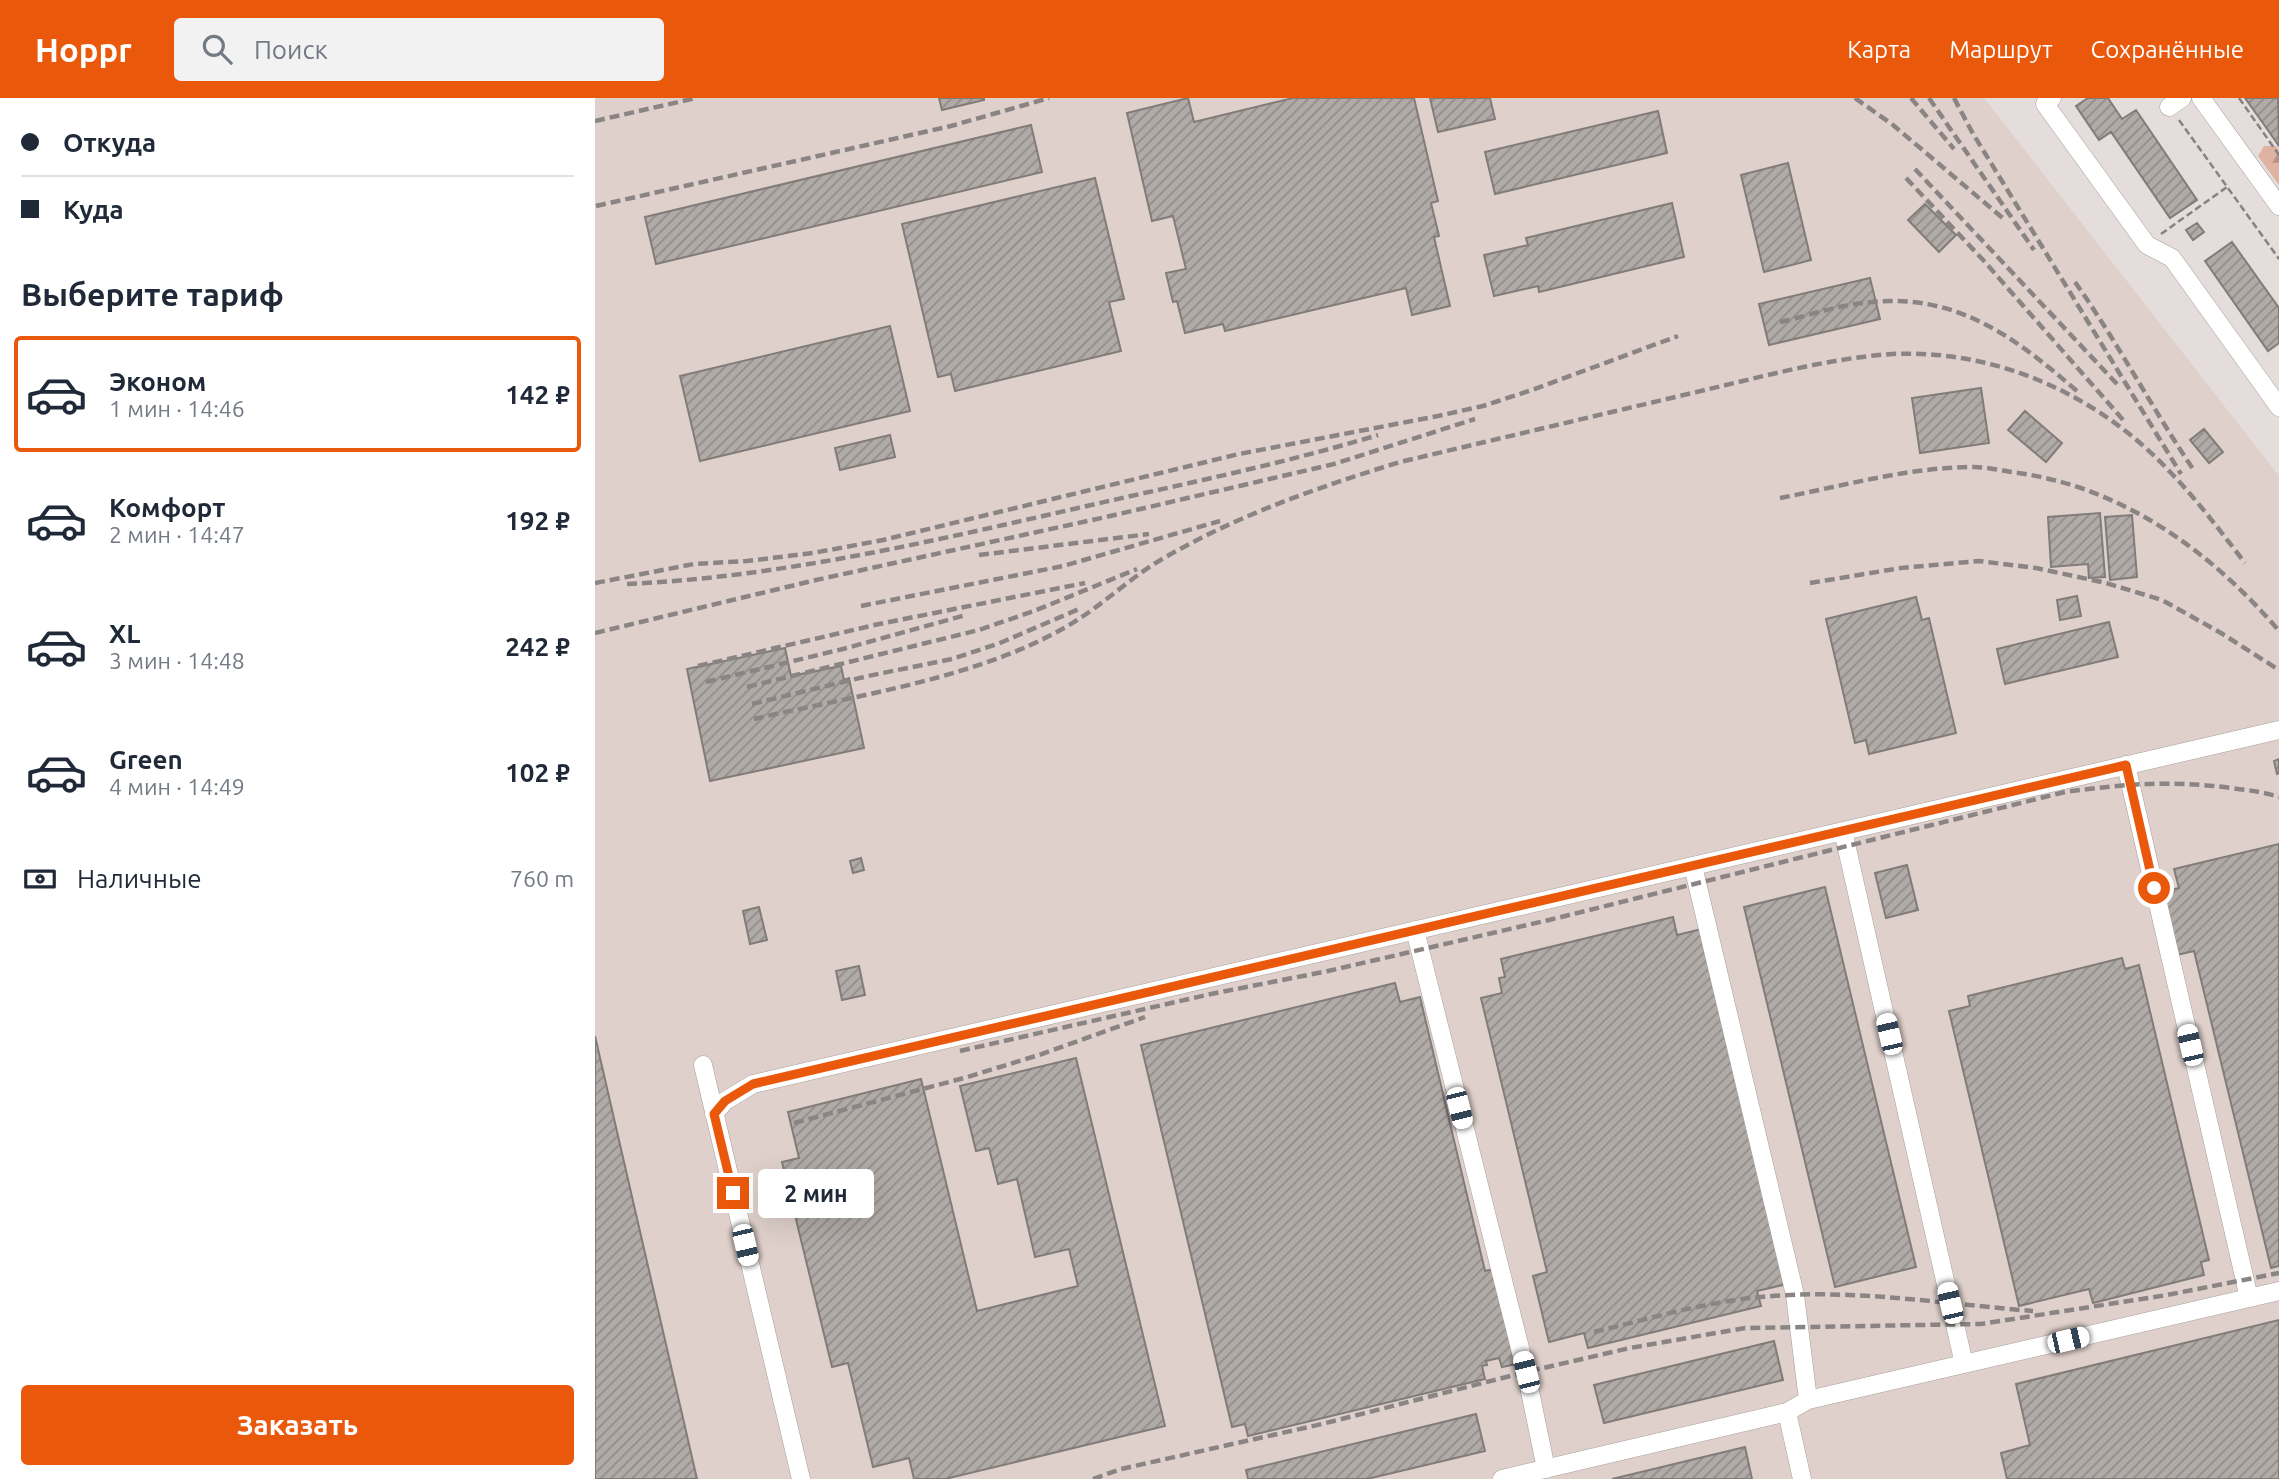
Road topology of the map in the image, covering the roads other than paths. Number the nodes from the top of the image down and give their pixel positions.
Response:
1 (2201, 98) edge
2 (2046, 100) edge
3 (2279, 206) edge
4 (2279, 407) edge
5 (2279, 730) edge
6 (2126, 765) junction
7 (1843, 831) junction
8 (1693, 866) junction
9 (1415, 930) junction
10 (703, 1065) dead end
11 (714, 1114) junction
12 (2279, 1291) edge
13 (2249, 1298) junction
14 (1964, 1364) junction
15 (1808, 1400) junction
16 (1787, 1412) junction
17 (1546, 1469) junction
18 (801, 1479) edge
19 (1502, 1479) edge
20 (1802, 1479) edge

1 - 3 street
2 - 4 street
5 - 6 street
6 - 7 street
6 - 13 street
7 - 8 street
7 - 14 street
8 - 9 street
8 - 15 street
9 - 11 street
9 - 17 street
10 - 11 street
11 - 18 street
12 - 13 street
13 - 14 street
14 - 15 street
15 - 16 street
16 - 17 street
16 - 20 street
17 - 19 street

